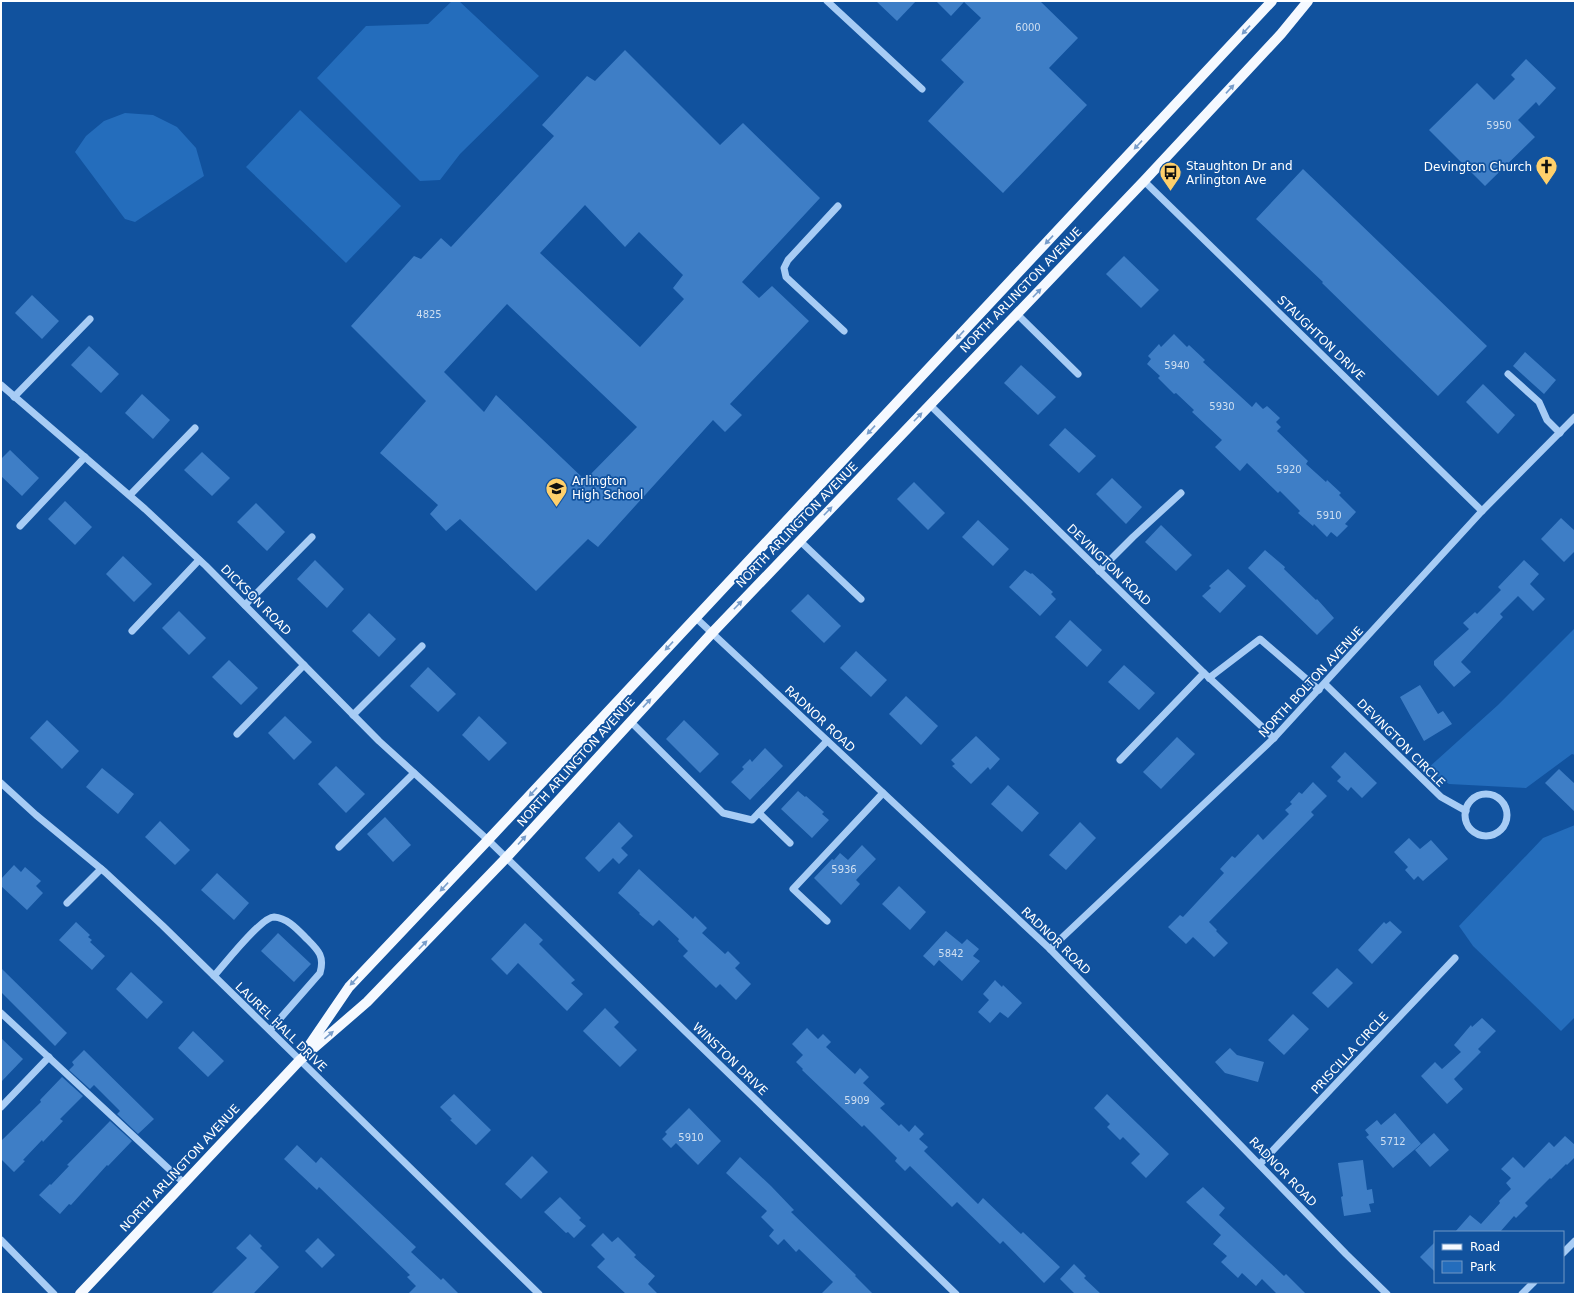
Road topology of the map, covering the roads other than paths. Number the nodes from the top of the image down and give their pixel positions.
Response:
1 (827, 1) edge
2 (1272, 1) edge
3 (1308, 1) edge
4 (922, 89) dead end
5 (1144, 181) junction
6 (838, 206) dead end
7 (1017, 314) junction
8 (90, 319) dead end
9 (844, 331) dead end
10 (1078, 374) dead end
11 (1508, 374) dead end
12 (1, 386) edge
13 (14, 397) junction
14 (930, 405) junction
15 (1575, 417) edge
16 (195, 428) dead end
17 (1560, 433) junction
18 (85, 457) junction
19 (1181, 493) dead end
20 (130, 495) junction
21 (1482, 511) junction
22 (20, 526) dead end
23 (312, 537) dead end
24 (800, 541) junction
25 (199, 560) junction
26 (1099, 571) junction
27 (861, 599) dead end
28 (245, 605) junction
29 (696, 618) junction
30 (132, 631) dead end
31 (712, 634) junction
32 (422, 646) dead end
33 (304, 664) junction
34 (1207, 676) junction
35 (1325, 684) junction
36 (1319, 690) junction
37 (353, 715) junction
38 (630, 722) junction
39 (237, 734) dead end
40 (1274, 738) junction
41 (827, 741) junction
42 (1120, 760) dead end
43 (414, 773) junction
44 (1, 784) edge
45 (883, 793) junction
46 (1466, 811) junction
47 (759, 813) junction
48 (488, 840) junction
49 (790, 843) dead end
50 (339, 847) dead end
51 (506, 858) junction
52 (101, 869) junction
53 (67, 903) dead end
54 (827, 921) dead end
55 (1050, 949) junction
56 (1455, 958) dead end
57 (214, 976) junction
58 (1, 1013) edge
59 (270, 1030) junction
60 (49, 1058) junction
61 (300, 1060) junction
62 (1, 1107) edge
63 (1260, 1164) junction
64 (184, 1183) junction
65 (1, 1240) edge
66 (1575, 1241) edge
67 (1564, 1252) edge
68 (1533, 1283) edge
69 (54, 1294) edge
70 (80, 1294) edge
71 (539, 1294) edge
72 (956, 1294) edge
73 (1387, 1294) edge
74 (1522, 1294) edge

1 - 4 street
2 -> 29 main road, NORTH ARLINGTON AVENUE
5 -> 3 main road, NORTH ARLINGTON AVENUE
7 -> 5 main road, NORTH ARLINGTON AVENUE
5 - 21 street, STAUGHTON DRIVE
6 - 9 street
7 - 10 street
7 - 14 main road, NORTH ARLINGTON AVENUE
8 - 13 street
11 - 17 street
12 - 13 street, DICKSON ROAD
13 - 18 street, DICKSON ROAD
24 -> 14 main road, NORTH ARLINGTON AVENUE
14 - 26 street, DEVINGTON ROAD
15 - 17 street, NORTH BOLTON AVENUE
16 - 20 street
17 - 21 street, NORTH BOLTON AVENUE
18 - 20 street, DICKSON ROAD
18 - 22 street
19 - 26 street
20 - 25 street, DICKSON ROAD
21 - 35 street, NORTH BOLTON AVENUE
23 - 28 street
24 - 27 street
31 -> 24 main road, NORTH ARLINGTON AVENUE
25 - 28 street, DICKSON ROAD
25 - 30 street
26 - 34 street, DEVINGTON ROAD
28 - 33 street, DICKSON ROAD
29 - 31 street, RADNOR ROAD
29 -> 48 main road, NORTH ARLINGTON AVENUE
38 -> 31 main road, NORTH ARLINGTON AVENUE
31 - 41 street, RADNOR ROAD
32 - 37 street
33 - 37 street, DICKSON ROAD
33 - 39 street
34 - 36 street
34 - 40 street, DEVINGTON ROAD
34 - 42 street
35 - 36 street, NORTH BOLTON AVENUE
35 - 46 street, DEVINGTON CIRCLE
36 - 40 street, NORTH BOLTON AVENUE
37 - 43 street, DICKSON ROAD
38 - 47 street
51 -> 38 main road, NORTH ARLINGTON AVENUE
40 - 55 street, NORTH BOLTON AVENUE
41 - 45 street, RADNOR ROAD
41 - 47 street
43 - 48 street, DICKSON ROAD
43 - 50 street
44 - 52 street, LAUREL HALL DRIVE
45 - 54 street
45 - 55 street, RADNOR ROAD
46 - 46 street
47 - 49 street
48 - 51 street, WINSTON DRIVE
48 -> 61 main road, NORTH ARLINGTON AVENUE
61 -> 51 main road, NORTH ARLINGTON AVENUE
51 - 72 street, WINSTON DRIVE
52 - 53 street
52 - 57 street, LAUREL HALL DRIVE
55 - 63 street, RADNOR ROAD
56 - 63 street, PRISCILLA CIRCLE
57 - 59 street, LAUREL HALL DRIVE
57 - 59 street
58 - 60 street
59 - 61 street, LAUREL HALL DRIVE
60 - 62 street
60 - 64 street
61 - 64 main road, NORTH ARLINGTON AVENUE
61 - 71 street, LAUREL HALL DRIVE
63 - 73 street, RADNOR ROAD
64 - 70 main road, NORTH ARLINGTON AVENUE
65 - 69 street
66 - 67 street
68 - 74 street

